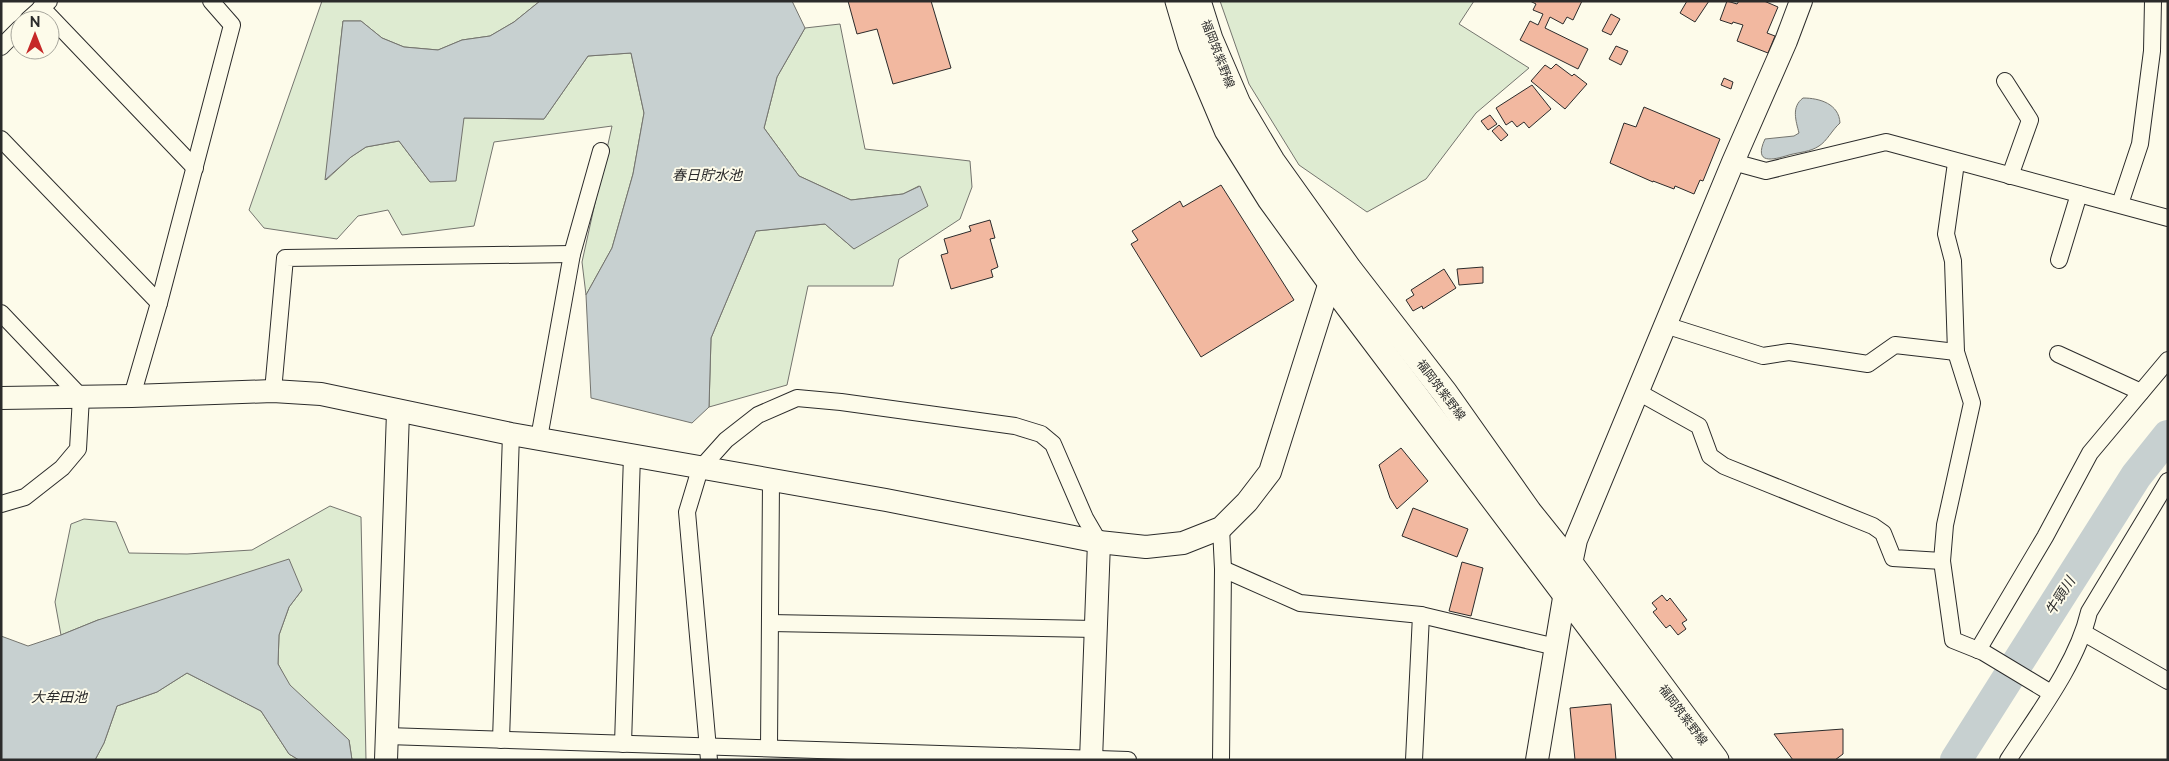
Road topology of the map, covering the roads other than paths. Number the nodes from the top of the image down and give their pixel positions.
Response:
1 (211, 1) edge
2 (1178, 1) edge
3 (1198, 1) edge
4 (1801, 1) edge
5 (2153, 1) edge
6 (45, 4) edge
7 (10, 38) edge
8 (1, 47) edge
9 (2160, 51) edge
10 (2005, 81) dead end
11 (1, 138) edge
12 (601, 151) dead end
13 (1733, 162) junction
14 (1956, 163) junction
15 (195, 168) junction
16 (2010, 176) junction
17 (2078, 194) junction
18 (2120, 204) junction
19 (2168, 218) edge
20 (572, 254) junction
21 (2059, 260) dead end
22 (1330, 282) junction
23 (159, 303) junction
24 (1, 313) edge
25 (1665, 325) junction
26 (1956, 352) junction
27 (2058, 354) dead end
28 (2168, 360) edge
29 (273, 390) junction
30 (1638, 392) junction
31 (2141, 392) junction
32 (132, 396) junction
33 (81, 397) junction
34 (1, 398) edge
35 (398, 412) junction
36 (511, 434) junction
37 (539, 438) junction
38 (632, 455) junction
39 (700, 469) junction
40 (771, 481) junction
41 (2168, 481) edge
42 (1, 504) edge
43 (1221, 528) junction
44 (1099, 542) junction
45 (1942, 561) junction
46 (1570, 563) junction
47 (1223, 569) junction
48 (1565, 592) junction
49 (1421, 615) junction
50 (770, 623) junction
51 (1095, 629) junction
52 (2084, 633) junction
53 (1556, 647) junction
54 (1983, 653) junction
55 (2168, 681) edge
56 (2047, 690) junction
57 (387, 736) junction
58 (501, 740) junction
59 (624, 744) junction
60 (769, 748) junction
61 (708, 753) edge
62 (1091, 759) edge
63 (386, 760) edge
64 (1128, 760) edge
65 (1220, 760) edge
66 (1414, 760) edge
67 (1537, 760) edge
68 (1690, 760) edge
69 (1716, 760) edge
70 (2008, 760) edge

1 - 15 street
2 - 22 main road, 福岡筑紫野線
3 - 46 main road, 福岡筑紫野線
4 - 13 street
5 - 9 street
6 - 15 street
7 - 8 street
9 - 18 street
10 - 16 street
11 - 23 street
12 - 20 street
13 - 14 street
13 - 25 street
14 - 16 street
14 - 26 street
15 - 23 street
16 - 17 street
17 - 18 street
17 - 21 street
18 - 19 street
20 - 29 street
20 - 37 street
22 - 43 street
22 - 48 main road, 福岡筑紫野線
23 - 32 street
24 - 33 street
25 - 26 street
25 - 30 street
26 - 45 street
27 - 31 street
28 - 31 street
29 - 32 street
29 - 35 street
30 - 45 street
30 - 46 street
31 - 54 street
32 - 33 street
33 - 34 street
33 - 42 street
35 - 36 street
35 - 57 street
36 - 37 street
36 - 58 street
37 - 38 street
38 - 39 street
38 - 59 street
39 - 40 street
39 - 44 street
39 - 61 street
40 - 44 street
40 - 50 street
41 - 52 street
43 - 44 street
43 - 47 street
44 - 51 street
45 - 54 street
46 - 48 street
46 - 69 main road, 福岡筑紫野線
47 - 49 street
47 - 65 street
48 - 53 street
48 - 68 main road, 福岡筑紫野線
49 - 53 street
49 - 66 street
50 - 51 street
50 - 60 street
51 - 62 street
52 - 55 street
52 - 56 street
53 - 67 street
54 - 56 street
56 - 70 street
57 - 58 street
57 - 63 street
58 - 59 street
59 - 61 street
60 - 61 street
60 - 62 street
62 - 64 street

